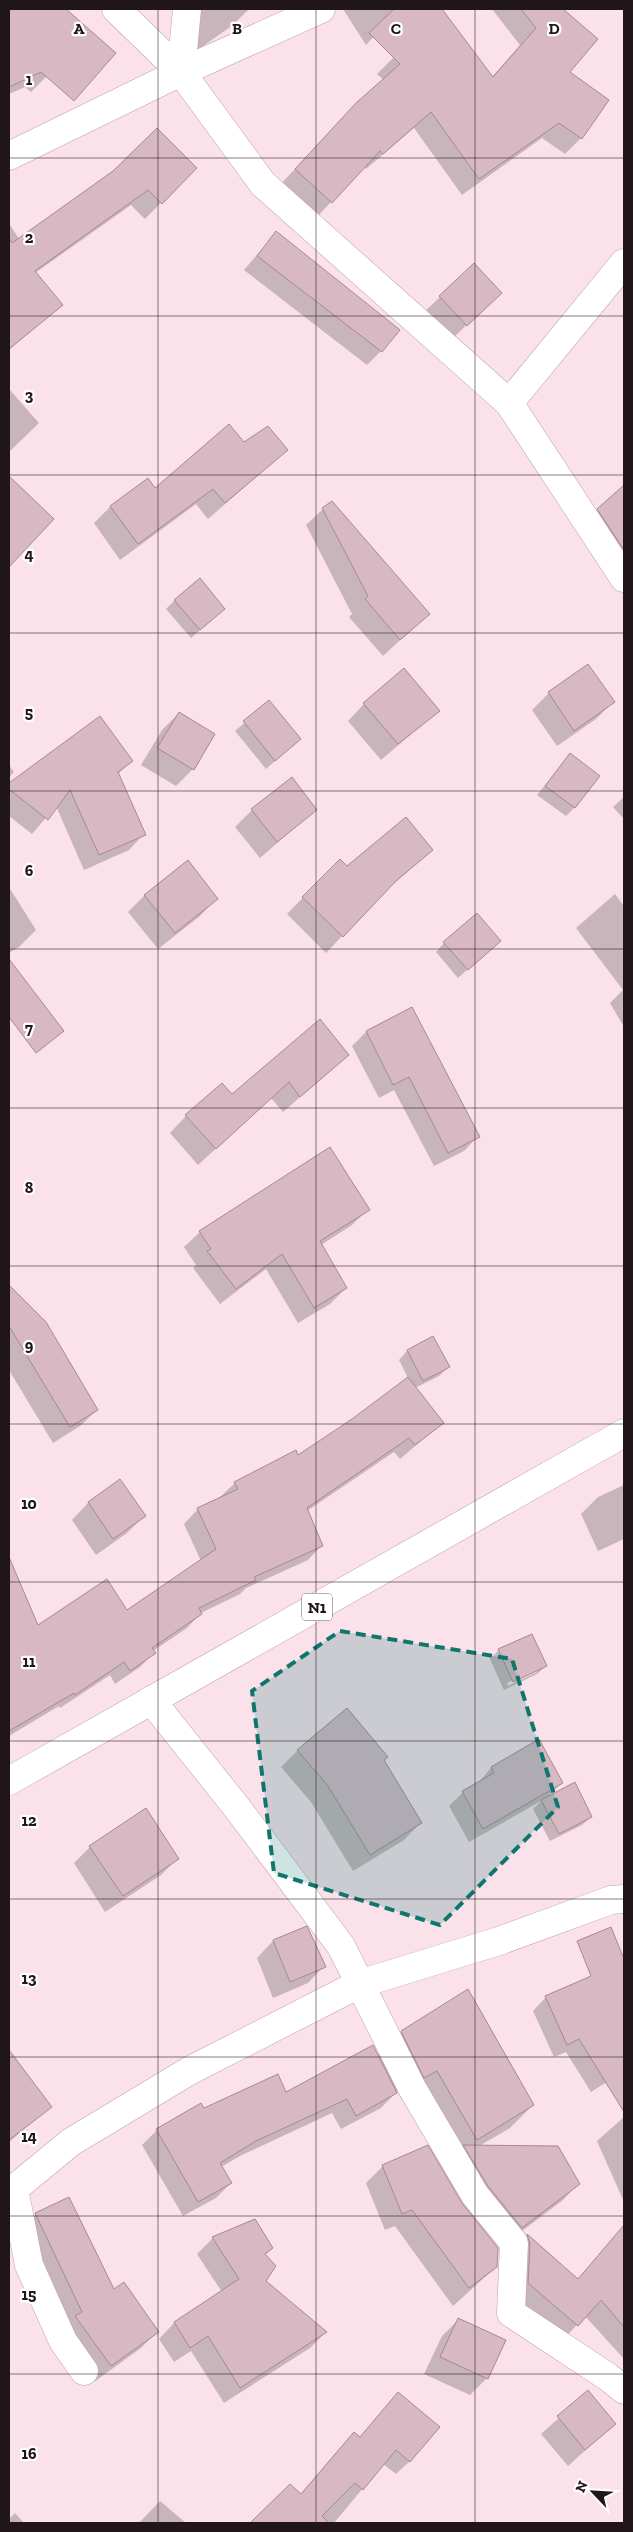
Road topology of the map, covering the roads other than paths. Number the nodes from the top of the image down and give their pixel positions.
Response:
1 (116, 9) edge
2 (187, 9) edge
3 (321, 9) edge
4 (181, 72) junction
5 (9, 156) edge
6 (624, 263) edge
7 (509, 402) junction
8 (624, 578) edge
9 (624, 1433) edge
10 (151, 1700) junction
11 (9, 1780) edge
12 (624, 1899) edge
13 (359, 1984) junction
14 (84, 2370) dead end
15 (624, 2390) edge

1 - 4 main road
2 - 4 main road
3 - 4 main road
4 - 5 main road
4 - 7 main road
6 - 7 main road
7 - 8 main road
9 - 10 main road, N1
10 - 11 main road, N1
10 - 13 main road
12 - 13 main road
13 - 14 main road
13 - 15 main road

